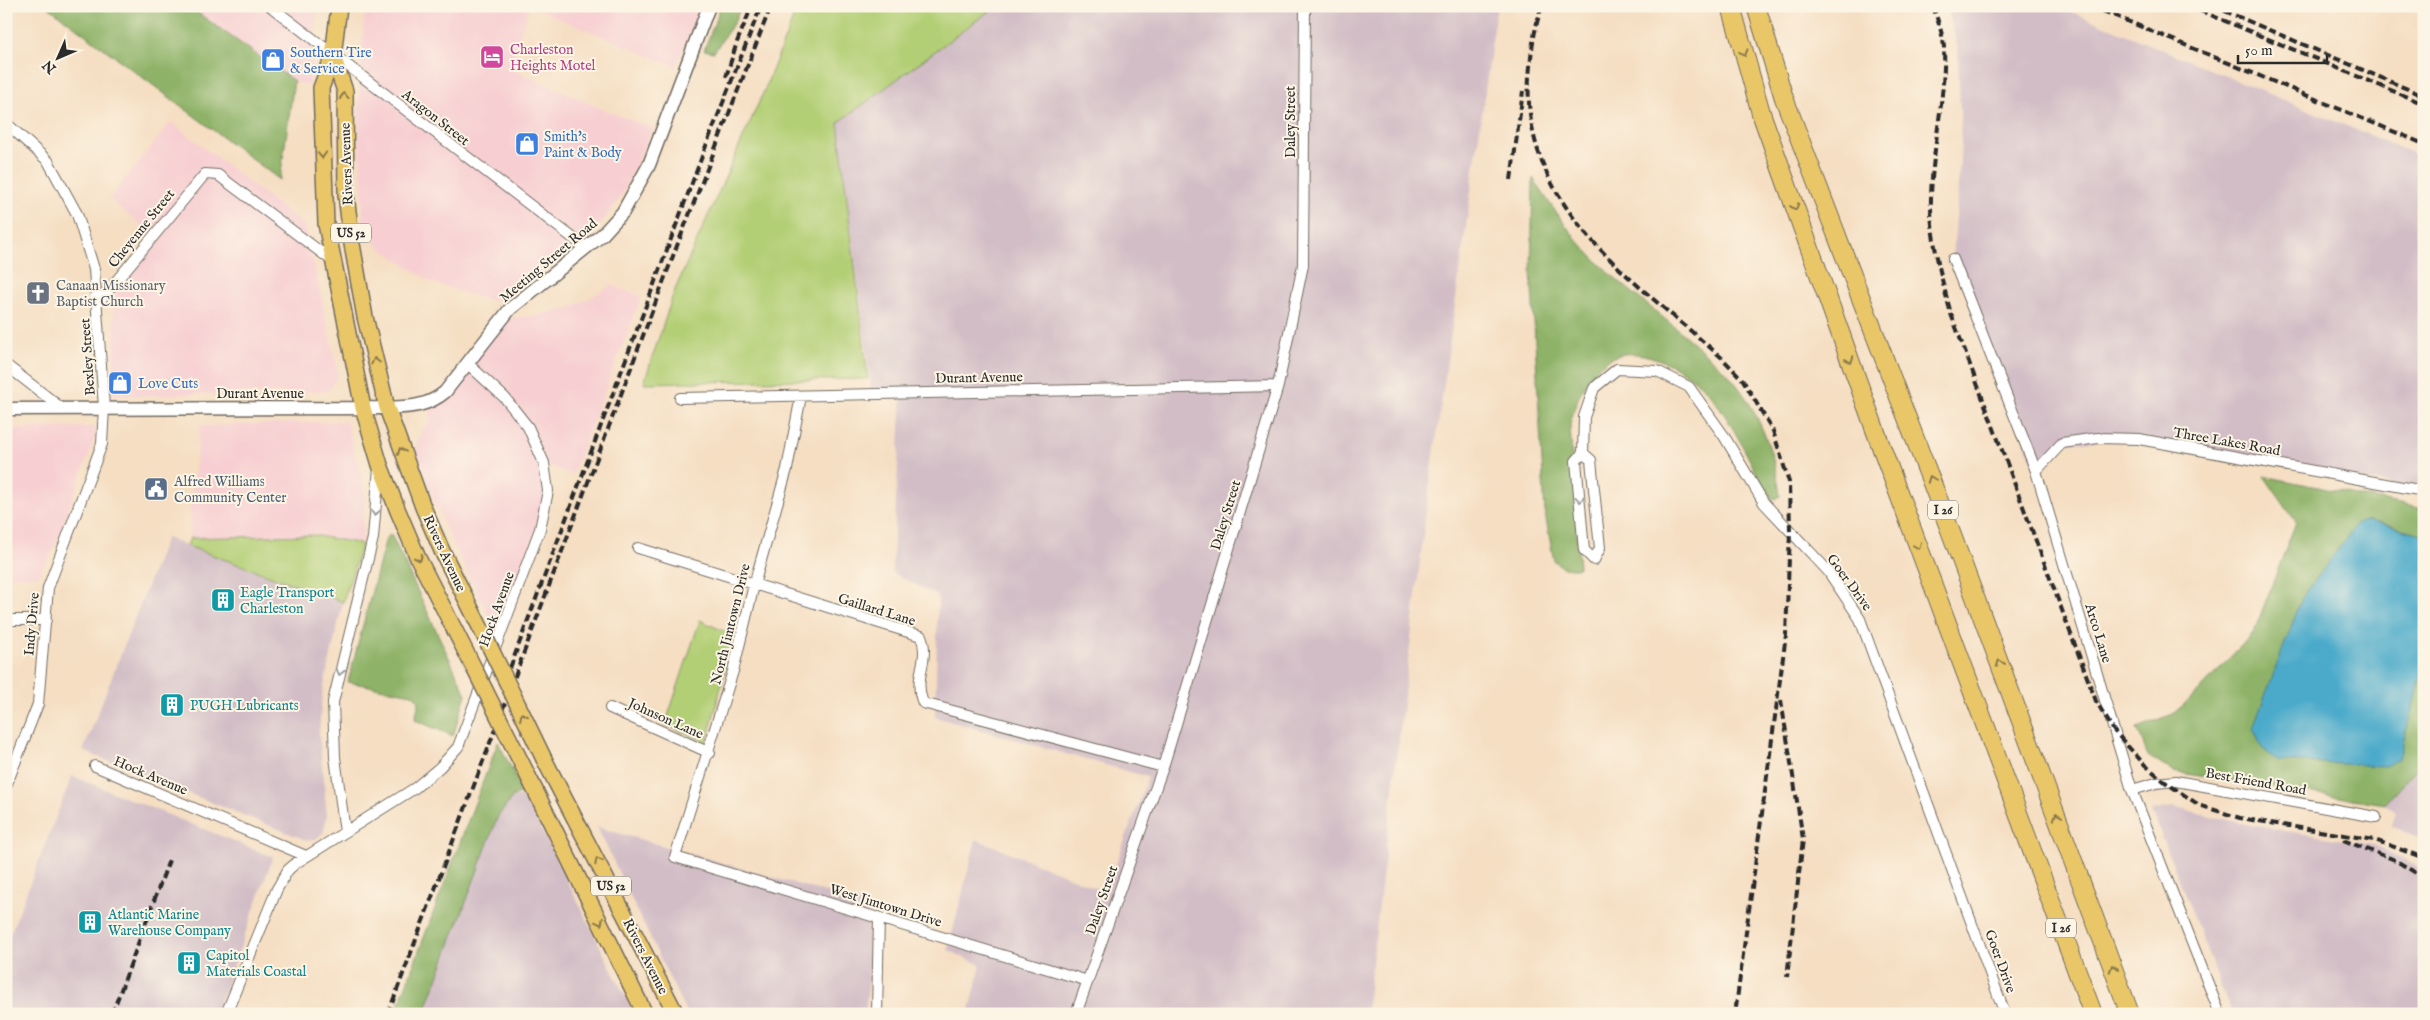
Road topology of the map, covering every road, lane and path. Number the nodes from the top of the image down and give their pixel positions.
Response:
1 (270, 6) edge
2 (339, 6) edge
3 (709, 6) edge
4 (1305, 6) edge
5 (1731, 6) edge
6 (1756, 6) edge
7 (333, 56) junction
8 (6, 124) edge
9 (586, 248) junction
10 (1953, 259) dead end
11 (334, 262) junction
12 (98, 304) junction
13 (467, 363) junction
14 (6, 365) edge
15 (1278, 386) junction
16 (801, 396) junction
17 (680, 398) dead end
18 (60, 407) junction
19 (104, 407) junction
20 (363, 408) junction
21 (386, 408) junction
22 (6, 409) edge
23 (1583, 453) junction
24 (380, 464) junction
25 (2036, 471) junction
26 (2424, 491) edge
27 (638, 548) dead end
28 (754, 585) junction
29 (6, 620) edge
30 (46, 620) junction
31 (610, 708) dead end
32 (710, 753) junction
33 (95, 766) dead end
34 (1163, 767) junction
35 (6, 786) edge
36 (2132, 790) junction
37 (2376, 817) dead end
38 (345, 832) junction
39 (2030, 842) junction
40 (306, 856) junction
41 (675, 857) joint
42 (879, 917) junction
43 (1088, 981) junction
44 (226, 1014) edge
45 (645, 1014) edge
46 (676, 1014) edge
47 (877, 1014) edge
48 (1076, 1014) edge
49 (2005, 1014) edge
50 (2081, 1014) edge
51 (2093, 1014) edge
52 (2130, 1014) edge
53 (2220, 1014) edge

1 - 7 street, Aragon Street
2 - 7 main road, Rivers Avenue / US 52
3 - 9 street, Meeting Street Road
4 - 15 street, Daley Street
5 -> 39 highway, I 26
52 -> 6 highway, I 26
7 - 9 street, Aragon Street
7 -> 11 main road, Rivers Avenue / US 52
21 -> 7 main road, Rivers Avenue / US 52
8 - 12 street, Bexley Street
9 - 13 street, Meeting Street Road
10 - 25 street, Arco Lane
11 - 12 street, Cheyenne Street
11 - 20 main road, Rivers Avenue / US 52
12 - 19 street, Bexley Street
13 - 21 street, Meeting Street Road
13 - 38 street, Hock Avenue
14 - 18 street
15 - 16 street, Durant Avenue
15 - 34 street, Daley Street
16 - 17 street, Durant Avenue
16 - 28 street, North Jimtown Drive
18 - 19 street, Durant Avenue
18 - 22 street, Durant Avenue
19 - 20 street, Durant Avenue
19 - 30 street, Indy Drive
20 - 21 street, Meeting Street Road
20 - 24 main road, Rivers Avenue / US 52
46 -> 21 main road, Rivers Avenue / US 52, bridge
23 -> 23 street, Goer Drive
23 - 49 street, Goer Drive
24 -> 38 street
24 -> 45 main road, Rivers Avenue / US 52, bridge
25 - 26 street, Three Lakes Road
25 - 36 street, Arco Lane
27 - 28 street, Gaillard Lane
28 - 32 street, North Jimtown Drive
28 - 34 street, Gaillard Lane
29 - 30 street
30 - 35 street, Indy Drive
31 - 32 street, Johnson Lane
32 - 41 street, North Jimtown Drive
33 - 40 street, Hock Avenue
34 - 43 street, Daley Street
36 - 37 street, Best Friend Road
36 - 53 street, Arco Lane
38 - 40 street, Hock Avenue
39 - 50 highway
39 - 51 highway, I 26
40 - 44 street, Hock Avenue
41 - 42 street, West Jimtown Drive
42 - 43 street, West Jimtown Drive
42 - 47 street
43 - 48 street, Daley Street

